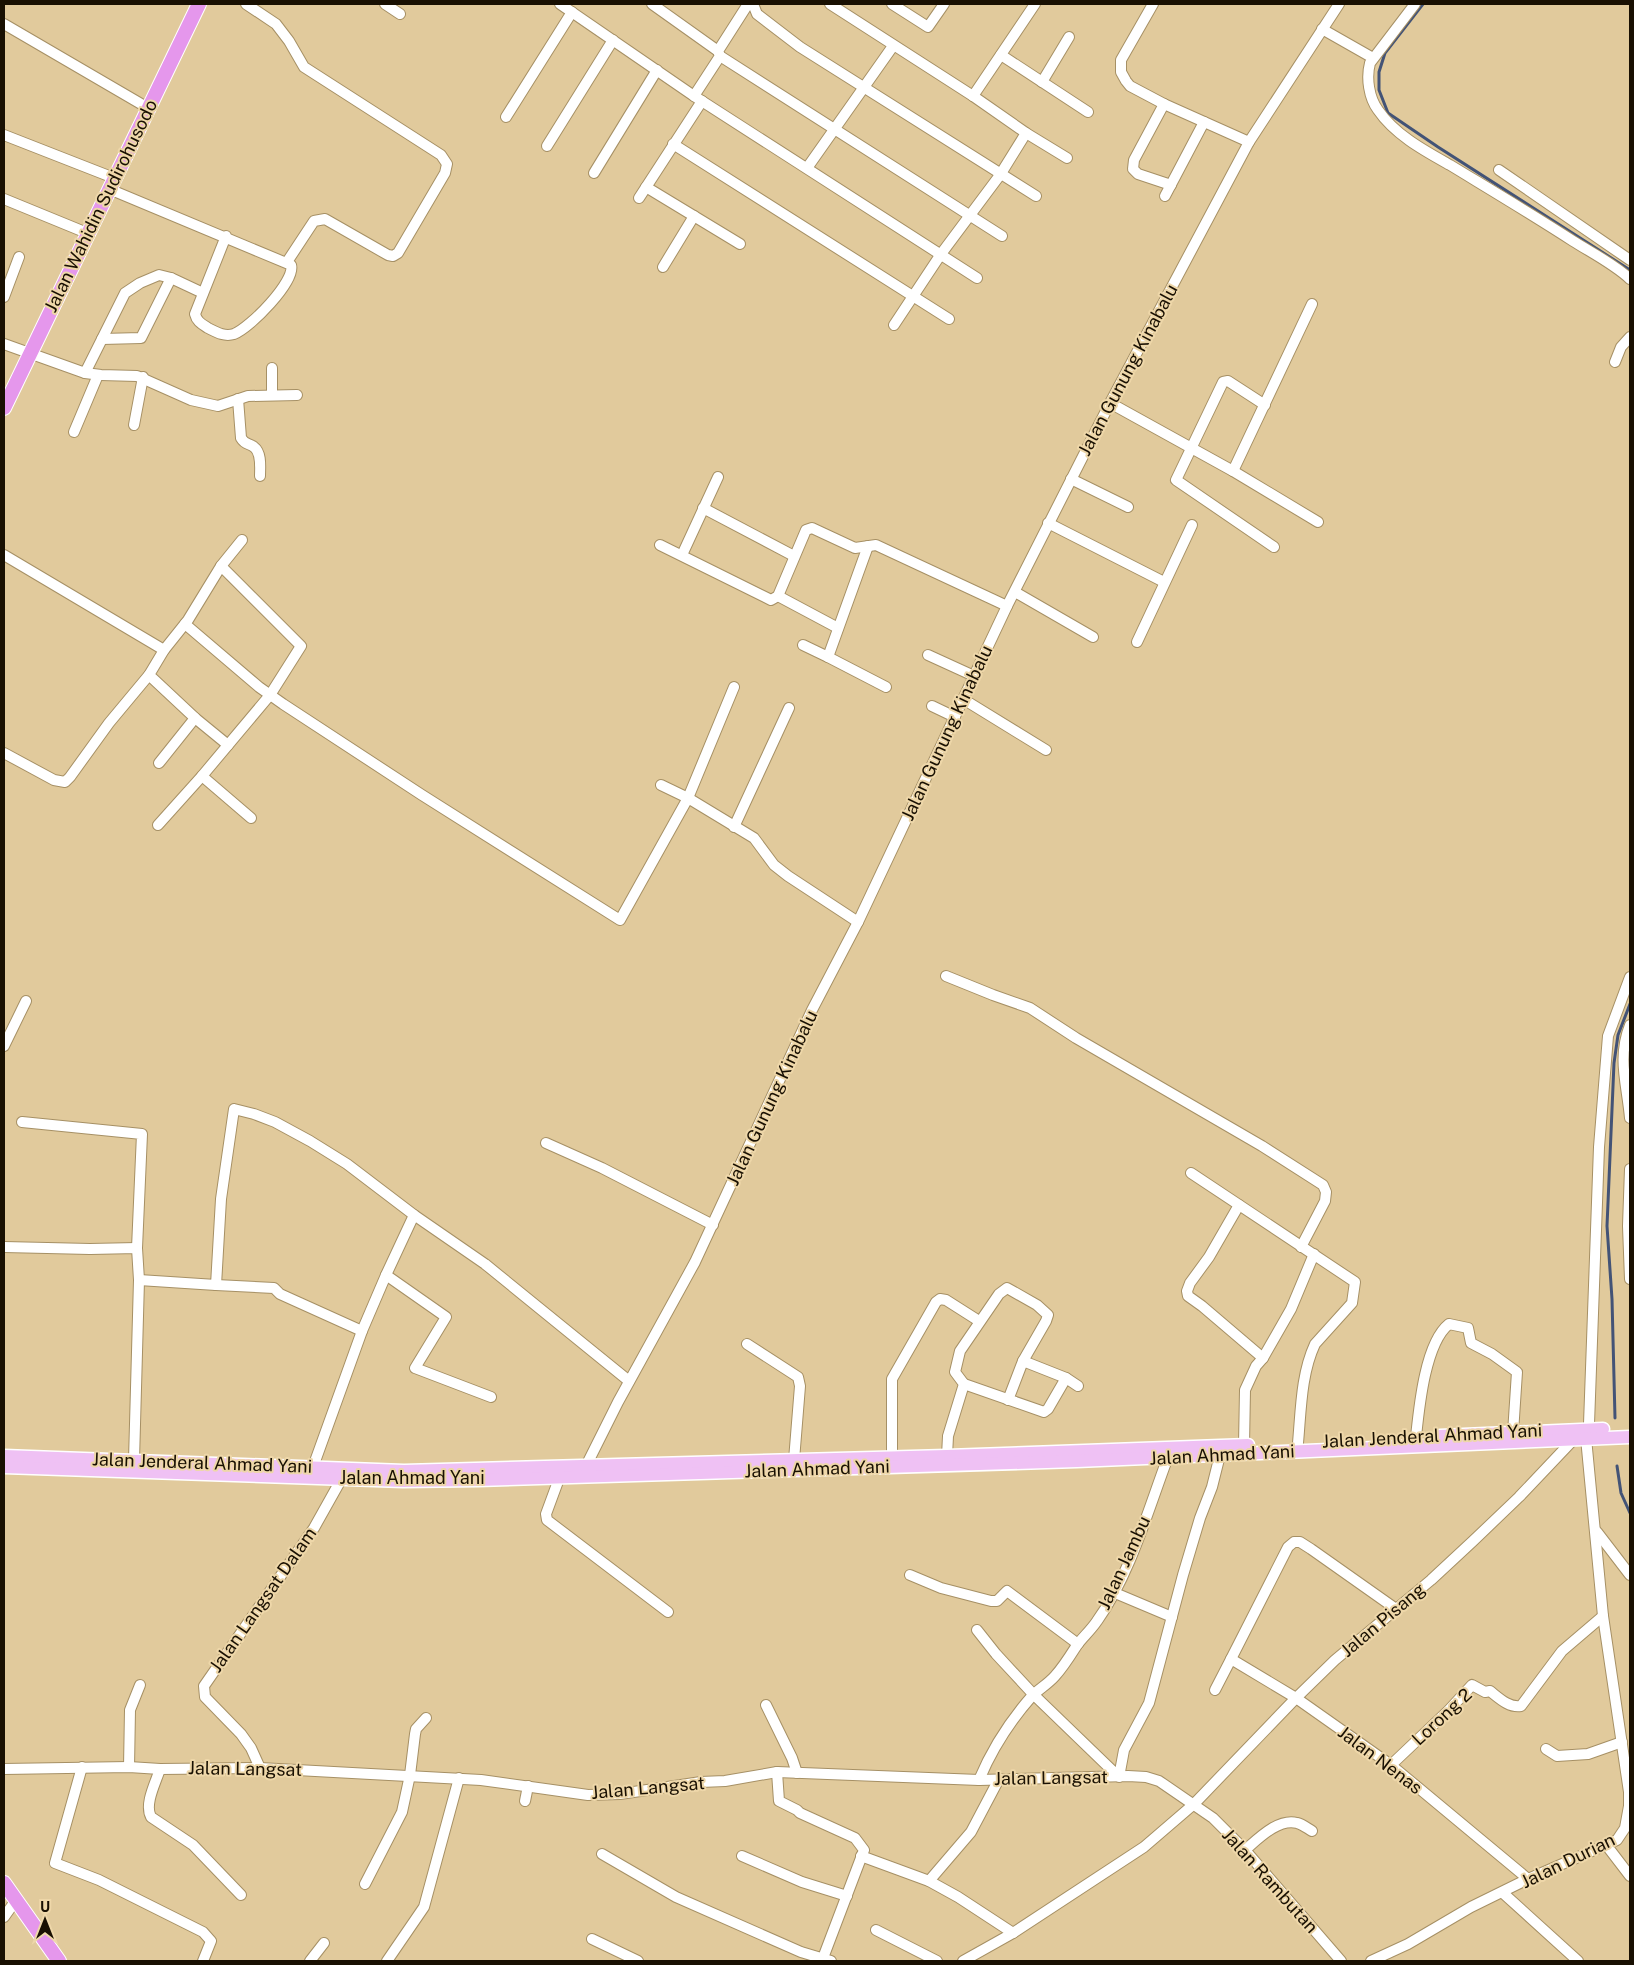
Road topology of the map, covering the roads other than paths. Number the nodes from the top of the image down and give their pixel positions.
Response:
1 (199, 4) edge
2 (246, 4) edge
3 (385, 4) edge
4 (560, 4) edge
5 (652, 4) edge
6 (748, 4) edge
7 (753, 4) edge
8 (830, 4) edge
9 (892, 4) edge
10 (944, 4) edge
11 (1035, 4) edge
12 (1153, 4) edge
13 (1339, 4) edge
14 (1415, 4) edge
15 (572, 12) junction
16 (400, 14) dead end
17 (4, 24) edge
18 (1322, 29) junction
19 (1069, 37) dead end
20 (613, 40) junction
21 (893, 46) junction
22 (719, 53) junction
23 (1001, 56) junction
24 (1373, 58) junction
25 (657, 70) junction
26 (1042, 82) junction
27 (863, 87) junction
28 (973, 96) junction
29 (698, 98) junction
30 (1164, 104) junction
31 (148, 108) junction
32 (1088, 112) dead end
33 (506, 117) dead end
34 (1204, 122) junction
35 (835, 128) junction
36 (1026, 133) junction
37 (4, 135) edge
38 (1250, 142) junction
39 (673, 144) junction
40 (547, 146) dead end
41 (1067, 158) dead end
42 (807, 168) junction
43 (1499, 170) dead end
44 (594, 173) dead end
45 (1000, 175) junction
46 (112, 184) junction
47 (1171, 185) junction
48 (646, 187) junction
49 (1036, 196) dead end
50 (1165, 196) dead end
51 (639, 198) dead end
52 (4, 199) edge
53 (971, 215) junction
54 (694, 216) junction
55 (87, 233) junction
56 (226, 236) junction
57 (1002, 236) dead end
58 (740, 244) dead end
59 (941, 254) junction
60 (19, 257) dead end
61 (1630, 260) edge
62 (287, 262) junction
63 (663, 267) dead end
64 (171, 278) junction
65 (977, 278) dead end
66 (1630, 279) edge
67 (203, 293) junction
68 (914, 295) junction
69 (4, 297) edge
70 (1312, 304) dead end
71 (950, 319) dead end
72 (894, 325) dead end
73 (1630, 337) edge
74 (102, 339) junction
75 (4, 344) edge
76 (31, 354) junction
77 (1615, 362) dead end
78 (272, 368) dead end
79 (86, 373) junction
80 (98, 375) junction
81 (143, 377) junction
82 (272, 395) junction
83 (297, 395) dead end
84 (238, 399) junction
85 (1110, 402) junction
86 (1265, 406) junction
87 (4, 408) edge
88 (134, 424) dead end
89 (74, 432) dead end
90 (1191, 448) junction
91 (1233, 471) junction
92 (260, 476) dead end
93 (718, 477) dead end
94 (1071, 479) junction
95 (1128, 506) dead end
96 (703, 508) junction
97 (1318, 522) dead end
98 (1048, 523) junction
99 (1192, 525) dead end
100 (242, 540) dead end
101 (660, 545) dead end
102 (868, 546) junction
103 (1274, 547) dead end
104 (4, 554) edge
105 (682, 555) junction
106 (794, 556) junction
107 (221, 566) junction
108 (1164, 582) junction
109 (1015, 592) junction
110 (778, 596) junction
111 (1007, 606) junction
112 (185, 624) junction
113 (838, 628) junction
114 (1093, 637) dead end
115 (1137, 642) dead end
116 (803, 645) dead end
117 (164, 650) junction
118 (928, 655) dead end
119 (828, 657) junction
120 (149, 674) junction
121 (974, 676) junction
122 (734, 687) dead end
123 (886, 687) dead end
124 (270, 695) junction
125 (963, 699) junction
126 (932, 706) dead end
127 (789, 708) dead end
128 (955, 717) junction
129 (195, 718) junction
130 (228, 745) junction
131 (1046, 750) dead end
132 (4, 753) edge
133 (159, 764) dead end
134 (202, 776) junction
135 (661, 785) dead end
136 (688, 798) junction
137 (250, 818) dead end
138 (158, 825) dead end
139 (734, 827) junction
140 (858, 922) junction
141 (946, 976) dead end
142 (1630, 977) edge
143 (26, 1001) dead end
144 (1630, 1025) edge
145 (4, 1046) edge
146 (1630, 1118) edge
147 (22, 1122) dead end
148 (546, 1143) dead end
149 (1630, 1171) edge
150 (1191, 1173) dead end
151 (1239, 1205) junction
152 (414, 1215) junction
153 (713, 1225) junction
154 (1629, 1226) edge
155 (4, 1247) edge
156 (1301, 1247) junction
157 (137, 1248) junction
158 (1314, 1254) junction
159 (386, 1275) junction
160 (1630, 1279) edge
161 (139, 1280) junction
162 (216, 1285) junction
163 (979, 1321) junction
164 (362, 1331) junction
165 (746, 1344) dead end
166 (1263, 1358) junction
167 (1023, 1361) junction
168 (1066, 1378) junction
169 (630, 1381) junction
170 (964, 1384) junction
171 (1078, 1386) dead end
172 (491, 1397) dead end
173 (1008, 1400) junction
174 (1513, 1433) junction
175 (1629, 1433) edge
176 (1583, 1435) junction
177 (1416, 1437) junction
178 (1298, 1442) junction
179 (1244, 1445) junction
180 (1220, 1455) junction
181 (4, 1456) edge
182 (1077, 1456) junction
183 (1168, 1457) junction
184 (892, 1458) junction
185 (939, 1459) junction
186 (134, 1460) junction
187 (794, 1460) junction
188 (4, 1467) edge
189 (313, 1467) junction
190 (584, 1471) junction
191 (560, 1476) junction
192 (342, 1478) junction
193 (1596, 1531) junction
194 (910, 1575) dead end
195 (1630, 1575) edge
196 (1114, 1593) junction
197 (1396, 1609) junction
198 (668, 1612) dead end
199 (1603, 1616) junction
200 (1172, 1617) junction
201 (978, 1630) dead end
202 (1078, 1644) junction
203 (1231, 1660) junction
204 (140, 1685) dead end
205 (1215, 1690) dead end
206 (1034, 1695) junction
207 (1296, 1698) junction
208 (766, 1705) dead end
209 (426, 1718) dead end
210 (1622, 1742) junction
211 (1546, 1749) dead end
212 (1392, 1765) junction
213 (82, 1767) junction
214 (129, 1767) junction
215 (260, 1768) junction
216 (4, 1769) edge
217 (160, 1769) junction
218 (777, 1772) junction
219 (797, 1773) junction
220 (410, 1774) junction
221 (1119, 1777) junction
222 (459, 1778) junction
223 (999, 1779) junction
224 (979, 1780) junction
225 (528, 1786) junction
226 (525, 1801) dead end
227 (1194, 1804) junction
228 (1628, 1828) edge
229 (1312, 1830) dead end
230 (1607, 1846) junction
231 (1245, 1850) junction
232 (602, 1854) dead end
233 (742, 1856) dead end
234 (861, 1856) junction
235 (1630, 1876) edge
236 (1528, 1879) junction
237 (929, 1881) junction
238 (4, 1883) edge
239 (365, 1884) dead end
240 (1503, 1893) junction
241 (241, 1895) dead end
242 (847, 1896) junction
243 (16, 1900) junction
244 (4, 1917) edge
245 (876, 1930) dead end
246 (1013, 1933) junction
247 (592, 1940) dead end
248 (324, 1943) dead end
249 (624, 1958) edge
250 (978, 1958) edge
251 (827, 1960) edge
252 (59, 1961) edge
253 (203, 1961) edge
254 (310, 1961) edge
255 (387, 1961) edge
256 (638, 1961) edge
257 (937, 1961) edge
258 (963, 1961) edge
259 (1341, 1961) edge
260 (1371, 1961) edge
261 (1578, 1961) edge

1 - 31 highway, Jalan Wahidin Sudirohusodo
2 - 62 street
3 - 16 street
4 - 15 street
5 - 22 street
6 - 22 street
7 - 27 street
8 - 21 street
9 - 10 street
11 - 23 street
12 - 30 street
13 - 18 street, Jalan Gunung Kinabalu
14 - 24 street
15 - 20 street
15 - 33 street
17 - 31 street
18 - 24 street
18 - 38 street, Jalan Gunung Kinabalu
19 - 26 street
20 - 25 street
20 - 40 street
21 - 27 street
21 - 28 street
22 - 29 street
22 - 35 street
23 - 26 street
23 - 28 street
24 - 66 street
25 - 29 street
25 - 44 street
26 - 32 street
27 - 35 street
27 - 45 street
28 - 36 street
29 - 39 street
29 - 42 street
30 - 34 street
30 - 47 street
31 - 46 highway, Jalan Wahidin Sudirohusodo
34 - 38 street
34 - 47 street
35 - 42 street
35 - 53 street
36 - 41 street
36 - 45 street
37 - 46 street
38 - 85 street, Jalan Gunung Kinabalu
39 - 48 street
39 - 68 street
42 - 59 street
43 - 61 street
45 - 49 street
45 - 53 street
46 - 55 highway, Jalan Wahidin Sudirohusodo
46 - 56 street
47 - 50 street
48 - 51 street
48 - 54 street
52 - 55 street
53 - 57 street
53 - 59 street
54 - 58 street
54 - 63 street
55 - 76 highway, Jalan Wahidin Sudirohusodo
56 - 62 street
56 - 67 street
59 - 65 street
59 - 68 street
60 - 69 street
62 - 67 street
64 - 67 street
64 - 74 street
64 - 74 street
68 - 71 street
68 - 72 street
70 - 86 street
73 - 77 street
74 - 79 street
75 - 76 street
76 - 79 street
76 - 87 highway, Jalan Wahidin Sudirohusodo
78 - 82 street
79 - 80 street
80 - 81 street
80 - 89 street
81 - 84 street
81 - 88 street
82 - 83 street
82 - 84 street
84 - 92 street
85 - 90 street
85 - 94 street, Jalan Gunung Kinabalu
86 - 90 street
86 - 91 street
90 - 91 street
90 - 103 street
91 - 97 street
93 - 96 street
94 - 95 street
94 - 98 street, Jalan Gunung Kinabalu
96 - 105 street
96 - 106 street
98 - 108 street
98 - 109 street, Jalan Gunung Kinabalu
99 - 108 street
100 - 107 street
101 - 105 street
102 - 106 street
102 - 111 street
102 - 113 street
104 - 117 street
105 - 110 street
106 - 110 street
107 - 112 street
107 - 124 street
108 - 115 street
109 - 111 street, Jalan Gunung Kinabalu
109 - 114 street
110 - 113 street
111 - 121 street, Jalan Gunung Kinabalu
112 - 117 street
112 - 124 street
113 - 119 street
116 - 119 street
117 - 120 street
118 - 121 street
119 - 123 street
120 - 129 street
120 - 132 street
121 - 125 street, Jalan Gunung Kinabalu
122 - 136 street
124 - 130 street
124 - 136 street
125 - 128 street, Jalan Gunung Kinabalu
125 - 131 street
126 - 128 street
127 - 139 street
128 - 140 street, Jalan Gunung Kinabalu
129 - 130 street
129 - 133 street
130 - 134 street
134 - 137 street
134 - 138 street
135 - 136 street
136 - 139 street
139 - 140 street
140 - 153 street, Jalan Gunung Kinabalu
141 - 156 street
142 - 176 street, Jalan Durian
143 - 145 street
144 - 146 street
147 - 157 street
148 - 153 street
149 - 154 street
150 - 151 street
151 - 156 street
151 - 166 street
152 - 159 street
152 - 162 street
152 - 169 street
153 - 169 street, Jalan Gunung Kinabalu
154 - 160 street
155 - 157 street
156 - 158 street
157 - 161 street
158 - 166 street
158 - 178 street
159 - 164 street
159 - 172 street
161 - 162 street
161 - 186 street
162 - 164 street
163 - 167 street
163 - 170 street
163 - 184 street
164 - 189 street
165 - 187 street
166 - 179 street
167 - 168 street
167 - 173 street
168 - 171 street
168 - 173 street
169 - 190 street, Jalan Gunung Kinabalu
170 - 173 street
170 - 185 street
174 - 176 main road, Jalan Jenderal Ahmad Yani
174 - 177 main road, Jalan Jenderal Ahmad Yani
174 - 177 street
175 - 176 main road, Jalan Ahmad Yani
176 - 180 main road, Jalan Ahmad Yani
176 - 193 street, Jalan Durian
176 - 197 street, Jalan Pisang
177 - 178 main road, Jalan Jenderal Ahmad Yani
178 - 179 main road, Jalan Jenderal Ahmad Yani
179 - 182 main road, Jalan Jenderal Ahmad Yani
180 - 183 main road, Jalan Ahmad Yani
180 - 200 street
181 - 186 main road, Jalan Jenderal Ahmad Yani
182 - 183 main road, Jalan Ahmad Yani
182 - 185 main road, Jalan Ahmad Yani
183 - 196 street, Jalan Jambu
184 - 185 main road, Jalan Jenderal Ahmad Yani
184 - 187 main road, Jalan Jenderal Ahmad Yani
185 - 190 main road, Jalan Ahmad Yani
186 - 189 main road, Jalan Jenderal Ahmad Yani
187 - 190 main road, Jalan Jenderal Ahmad Yani
188 - 192 main road, Jalan Ahmad Yani
189 - 190 main road, Jalan Jenderal Ahmad Yani
190 - 191 main road, Jalan Ahmad Yani
191 - 192 main road, Jalan Ahmad Yani
191 - 198 street
192 - 215 street, Jalan Langsat Dalam
193 - 195 street
193 - 199 street, Jalan Durian
194 - 202 street
196 - 200 street
196 - 202 street, Jalan Jambu
197 - 203 street
197 - 207 street, Jalan Pisang
199 - 210 street, Jalan Durian
199 - 212 street, Lorong 2
200 - 221 street
201 - 206 street
202 - 206 street, Jalan Jambu
203 - 205 street
203 - 207 street, Jalan Nenas
204 - 214 street
206 - 221 street
206 - 224 street, Jalan Jambu
207 - 212 street, Jalan Nenas
207 - 227 street, Jalan Pisang
208 - 219 street
209 - 220 street
210 - 211 street
210 - 228 street, Jalan Durian
212 - 236 street, Jalan Nenas
213 - 214 street, Jalan Langsat
213 - 216 street, Jalan Langsat
213 - 253 street
214 - 217 street, Jalan Langsat
215 - 217 street, Jalan Langsat
215 - 220 street, Jalan Langsat
217 - 241 street
218 - 219 street, Jalan Langsat
218 - 225 street, Jalan Langsat
218 - 234 street
219 - 224 street, Jalan Langsat
220 - 222 street, Jalan Langsat
220 - 239 street
221 - 223 street, Jalan Langsat
221 - 227 street, Jalan Langsat
222 - 225 street, Jalan Langsat
222 - 255 street
223 - 224 street, Jalan Langsat
223 - 237 street
225 - 226 street
227 - 231 street, Jalan Rambutan
227 - 246 street, Jalan Pisang
228 - 230 street, Jalan Durian
229 - 231 street
230 - 235 street
230 - 236 street, Jalan Durian
231 - 259 street, Jalan Rambutan
232 - 251 street
233 - 242 street
234 - 237 street
234 - 242 street
236 - 240 street, Jalan Durian
237 - 246 street
238 - 243 highway
240 - 260 street, Jalan Durian
240 - 261 street
242 - 251 street
243 - 244 street
243 - 252 highway
245 - 257 street
246 - 250 street, Jalan Pisang
247 - 249 street
248 - 254 street
249 - 256 street
250 - 258 street, Jalan Pisang

